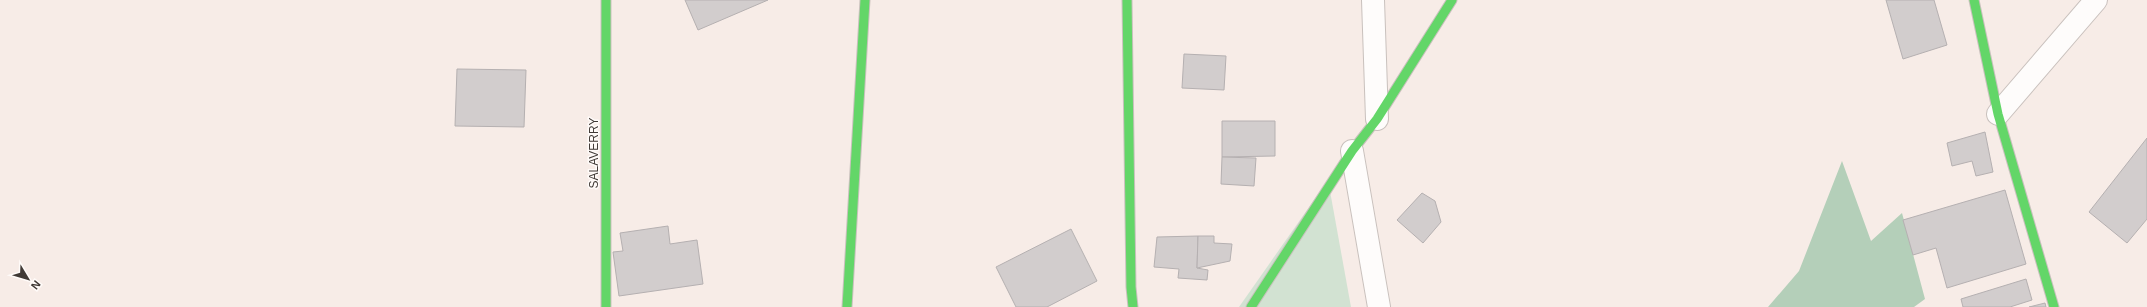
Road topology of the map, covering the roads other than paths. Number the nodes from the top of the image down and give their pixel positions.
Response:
1 (606, 0) edge
2 (865, 0) edge
3 (1127, 0) edge
4 (1373, 0) edge
5 (1452, 0) edge
6 (1974, 0) edge
7 (2096, 0) edge
8 (1998, 114) junction
9 (1377, 119) junction
10 (1352, 151) junction
11 (606, 307) edge
12 (848, 307) edge
13 (1133, 307) edge
14 (1251, 307) edge
15 (1379, 307) edge
16 (2054, 307) edge

1 - 11 street, SALAVERRY
2 - 12 street
3 - 13 street
4 - 9 street
5 - 9 street
6 - 8 street
7 - 8 street
8 - 16 street
9 - 10 street
10 - 14 street
10 - 15 street

